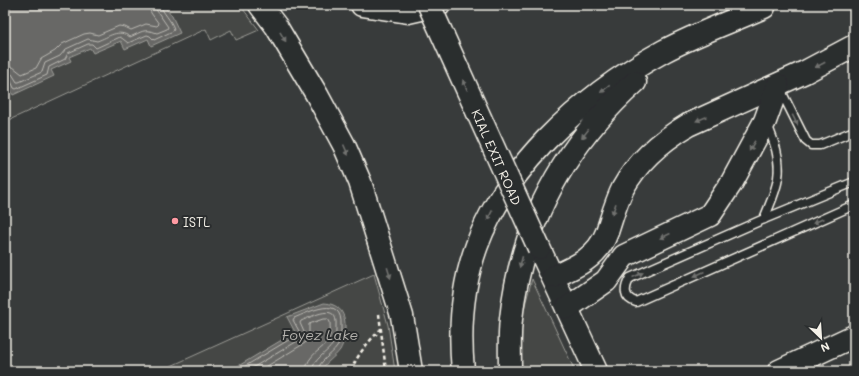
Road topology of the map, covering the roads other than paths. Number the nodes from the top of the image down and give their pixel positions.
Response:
1 (260, 5) edge
2 (362, 5) edge
3 (429, 5) edge
4 (439, 5) edge
5 (766, 6) edge
6 (854, 46) edge
7 (778, 85) junction
8 (766, 121) junction
9 (854, 131) edge
10 (854, 182) edge
11 (854, 205) edge
12 (764, 219) junction
13 (553, 277) junction
14 (567, 308) junction
15 (854, 336) edge
16 (462, 361) edge
17 (410, 371) edge
18 (510, 371) edge
19 (596, 371) edge
20 (779, 371) edge

1 -> 17 main road
2 - 4 main road
13 -> 3 main road, KIAL EXIT ROAD, bridge
5 -> 16 main road
5 -> 18 main road
6 -> 7 main road
7 - 8 main road
7 -> 9 lane
7 -> 13 main road
8 - 12 lane
8 -> 14 main road
10 - 12 lane
11 -> 12 lane
13 - 14 main road, KIAL EXIT ROAD
14 - 19 main road, KIAL EXIT ROAD
15 - 20 main road

